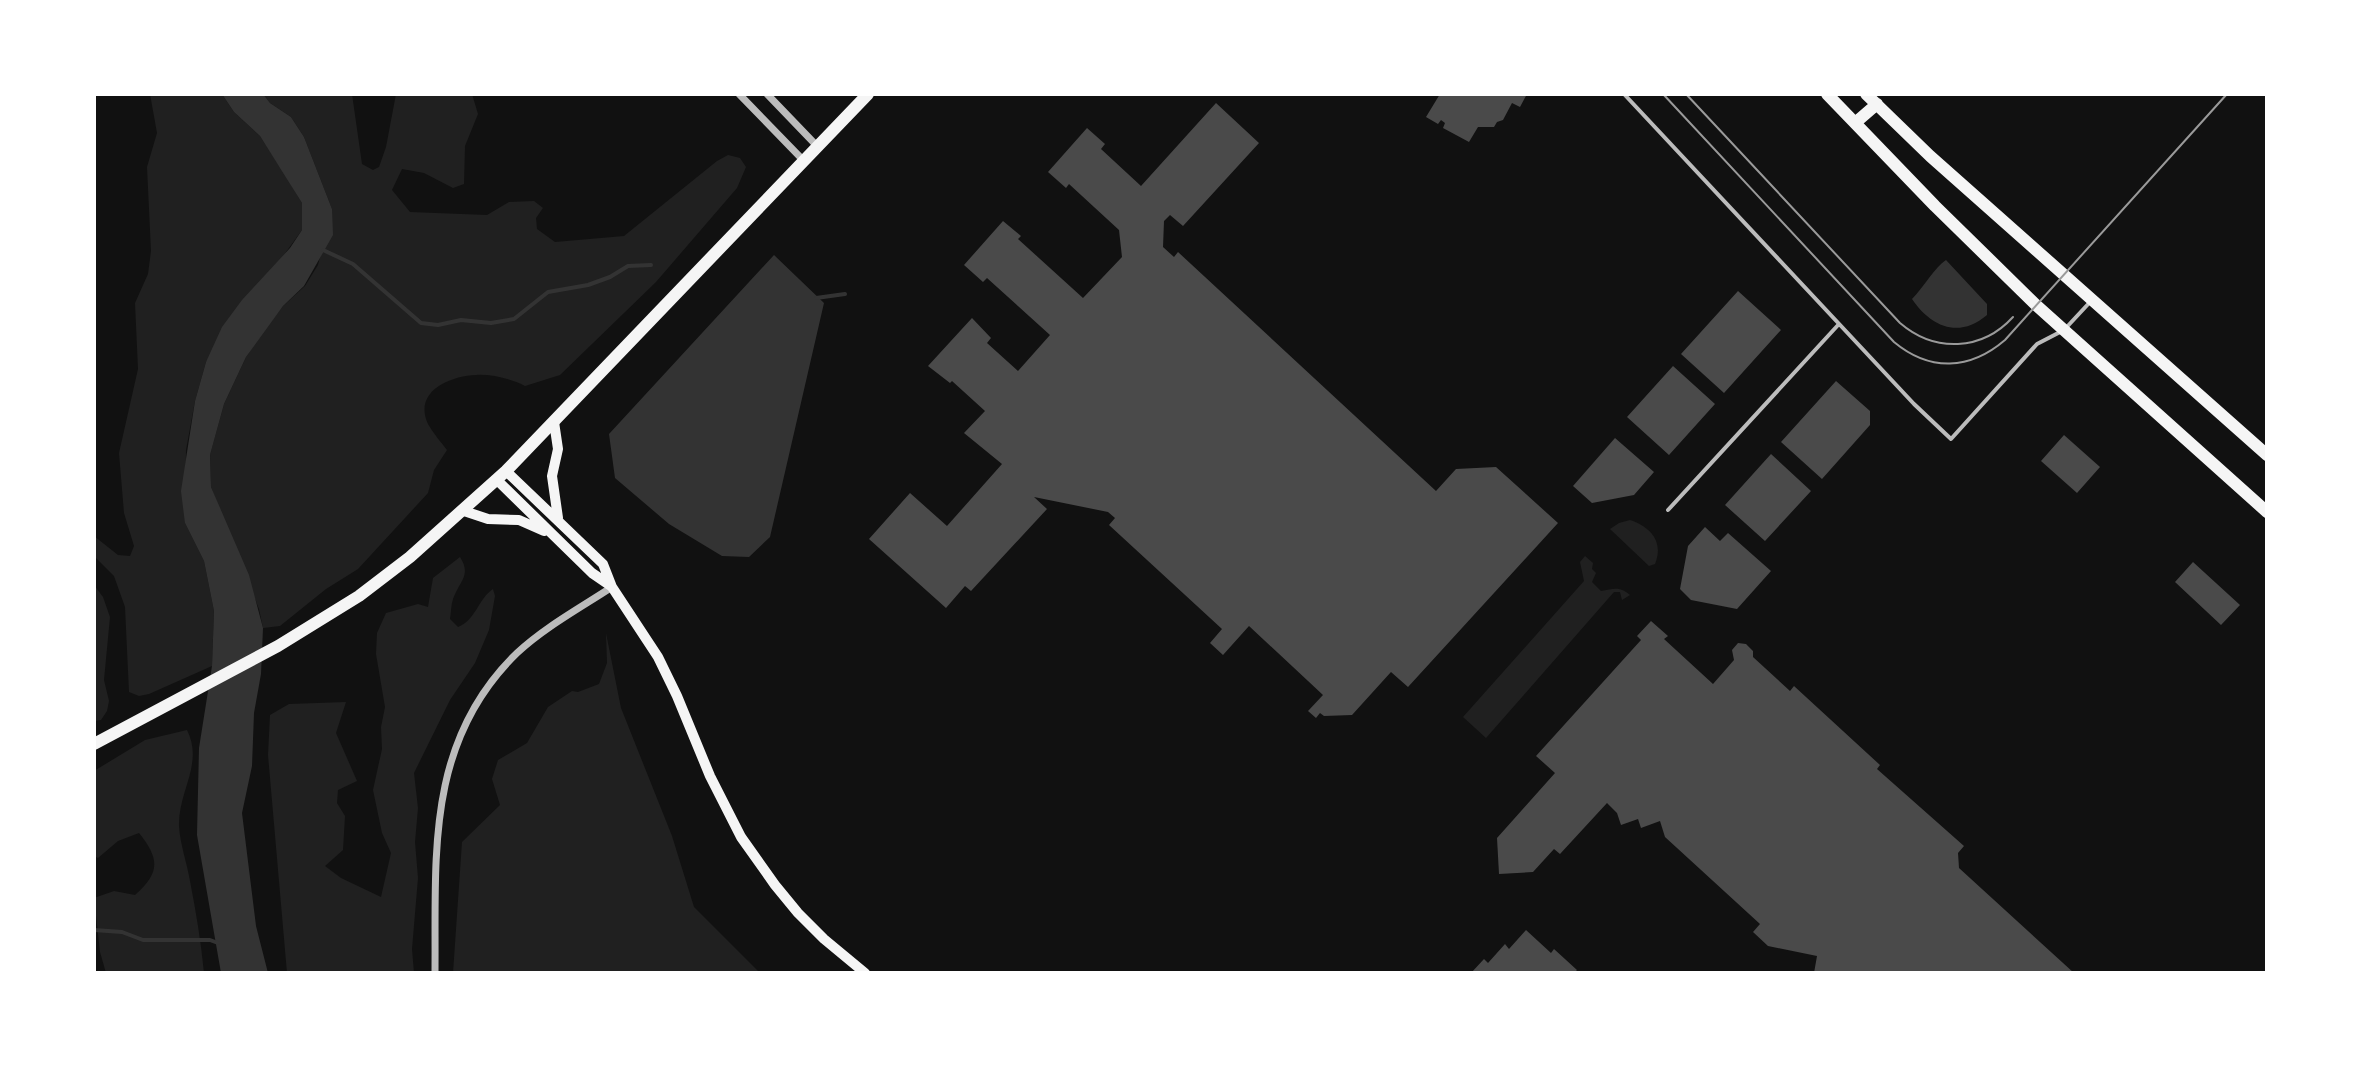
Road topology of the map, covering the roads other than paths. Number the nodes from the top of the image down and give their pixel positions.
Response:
1 (739, 94) edge
2 (767, 94) edge
3 (868, 94) edge
4 (1624, 94) edge
5 (1827, 94) edge
6 (1866, 94) edge
7 (1877, 104) junction
8 (1855, 123) junction
9 (817, 146) junction
10 (803, 160) junction
11 (2092, 300) junction
12 (1839, 324) junction
13 (2064, 330) junction
14 (554, 422) junction
15 (2267, 455) edge
16 (502, 476) junction
17 (1668, 510) dead end
18 (464, 511) junction
19 (2267, 512) edge
20 (559, 520) junction
21 (554, 535) junction
22 (612, 587) junction
23 (94, 744) edge
24 (435, 973) edge
25 (865, 973) edge

1 - 10 street
2 - 9 street
3 - 9 main road
4 - 12 lane
5 - 8 main road
6 - 7 main road
7 - 8 main road
7 - 11 main road
8 - 13 main road
9 - 10 main road
10 - 14 main road
11 - 13 lane
11 - 15 main road
12 - 13 lane
12 - 17 lane
13 - 19 main road
14 - 16 main road
14 - 20 main road
16 - 18 main road
16 - 20 main road
16 - 21 main road
18 - 21 main road
18 - 23 main road
20 - 22 main road
21 - 22 main road
22 - 24 street
22 - 25 main road

